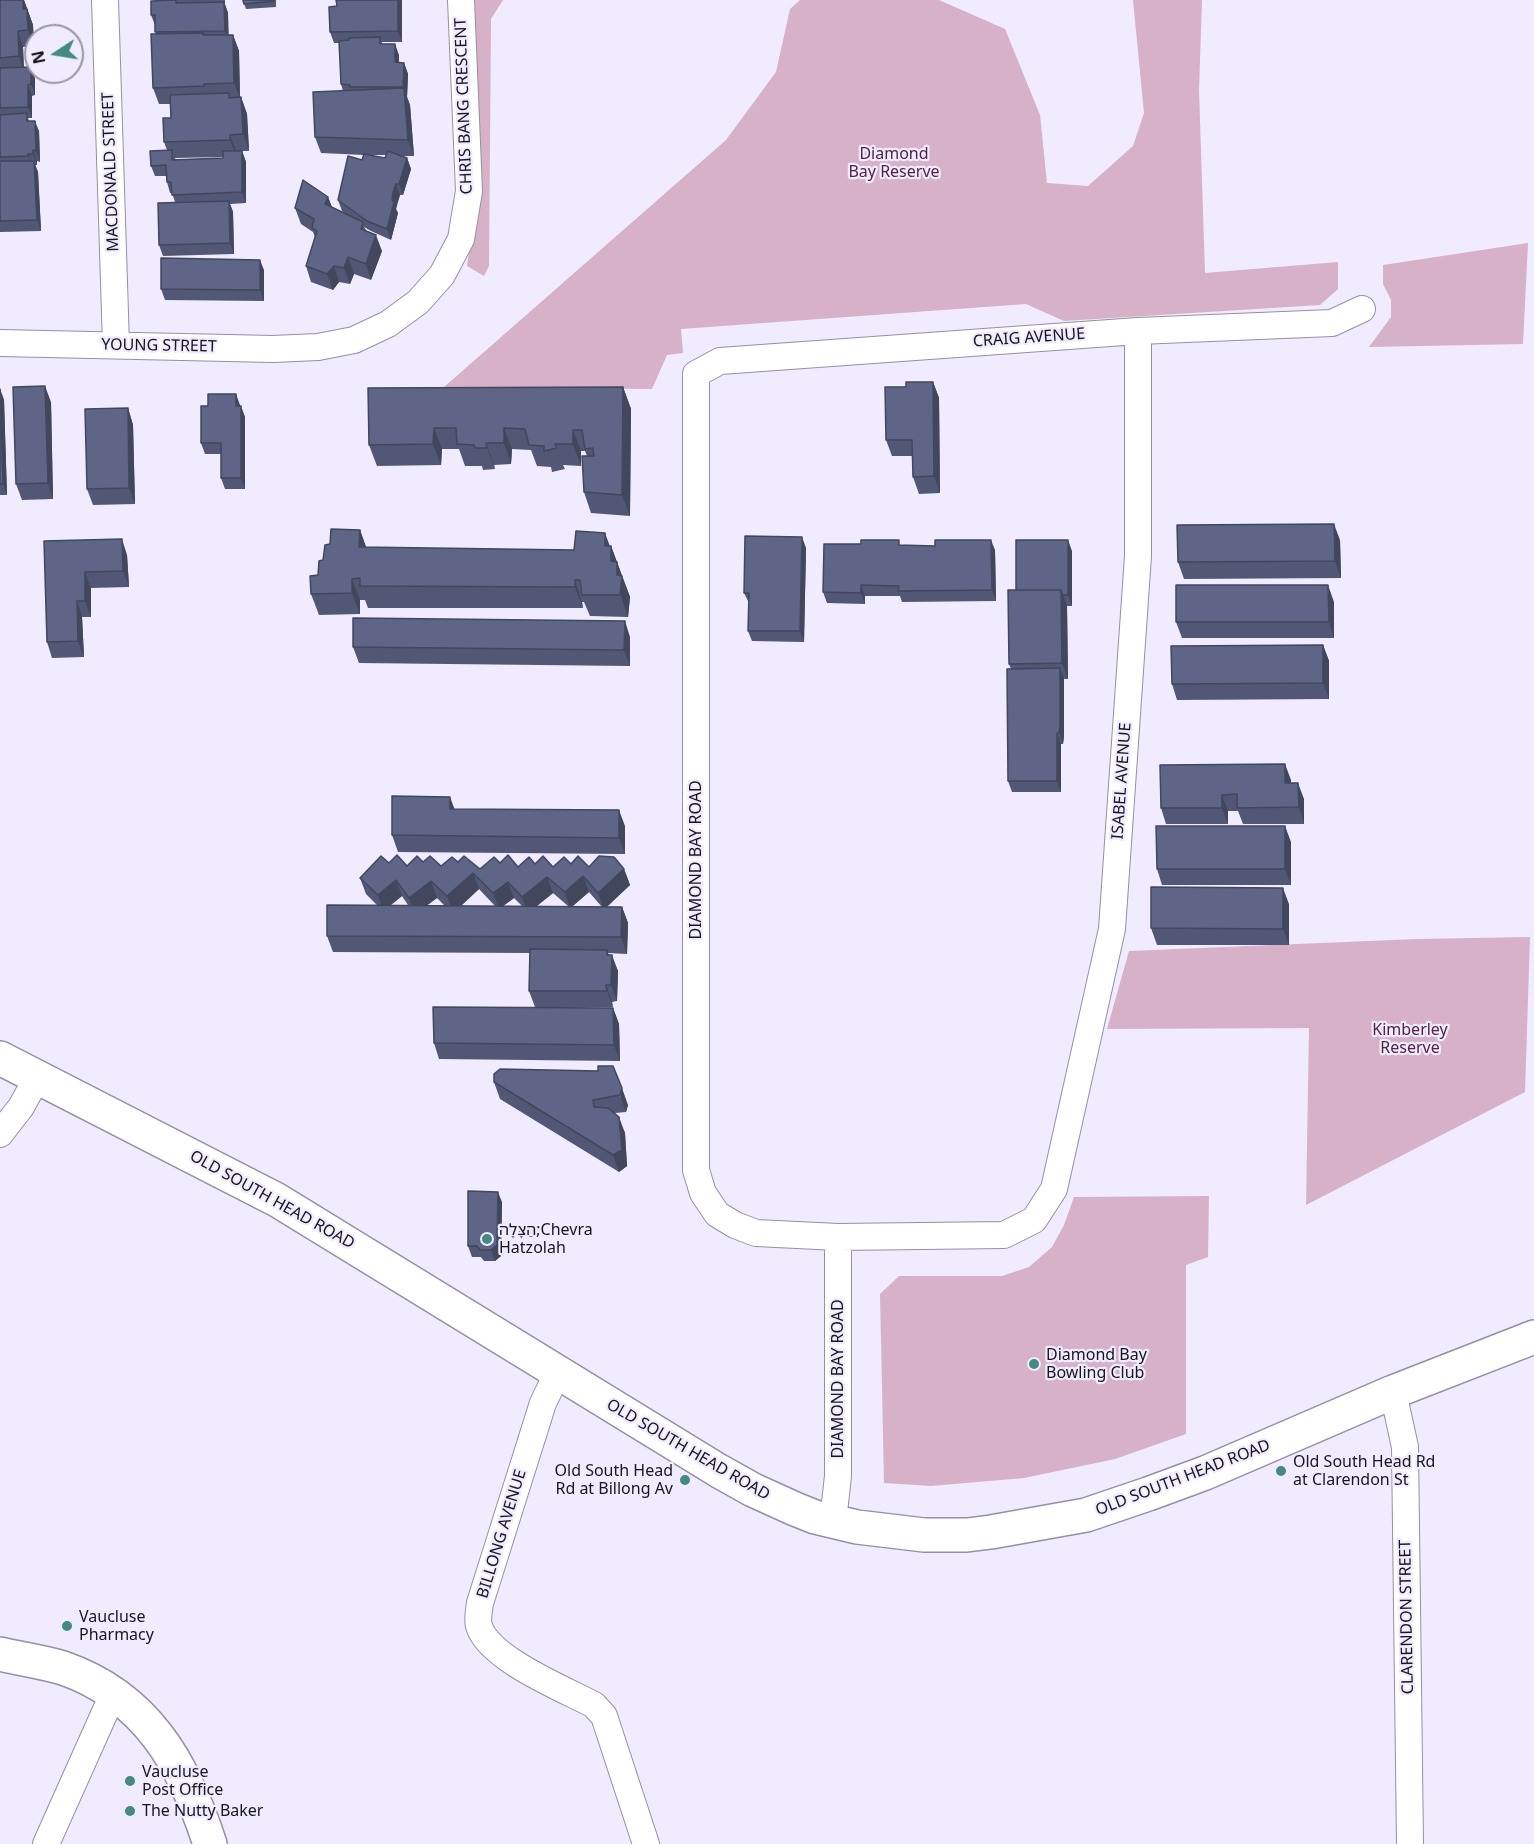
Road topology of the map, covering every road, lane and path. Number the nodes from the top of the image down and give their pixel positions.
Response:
1 (105, 0) edge
2 (461, 0) edge
3 (1362, 309) dead end
4 (1138, 331) junction
5 (0, 343) edge
6 (116, 345) junction
7 (318, 347) joint
8 (696, 374) joint
9 (0, 1058) edge
10 (37, 1078) junction
11 (0, 1134) edge
12 (1034, 1220) joint
13 (838, 1237) junction
14 (1534, 1336) edge
15 (558, 1372) junction
16 (1393, 1392) junction
17 (833, 1521) junction
18 (0, 1654) edge
19 (114, 1692) junction
20 (46, 1844) edge
21 (210, 1844) edge
22 (646, 1844) edge
23 (1410, 1844) edge

1 - 6 street, MACDONALD STREET
2 - 7 street, CHRIS BANG CRESCENT
3 - 4 street, CRAIG AVENUE
4 - 8 street, CRAIG AVENUE
4 - 12 street, ISABEL AVENUE
5 - 6 street, YOUNG STREET
6 - 7 street, YOUNG STREET
8 - 13 street, DIAMOND BAY ROAD
9 - 10 main road, OLD SOUTH HEAD ROAD
10 - 11 street
10 - 15 main road, OLD SOUTH HEAD ROAD
12 - 13 street, DIAMOND BAY ROAD
13 - 17 street, DIAMOND BAY ROAD
14 - 16 main road, OLD SOUTH HEAD ROAD
15 - 17 main road, OLD SOUTH HEAD ROAD
15 - 22 street, BILLONG AVENUE
16 - 17 main road, OLD SOUTH HEAD ROAD
16 - 23 street, CLARENDON STREET
18 - 19 main road
19 - 20 street
19 - 21 main road

